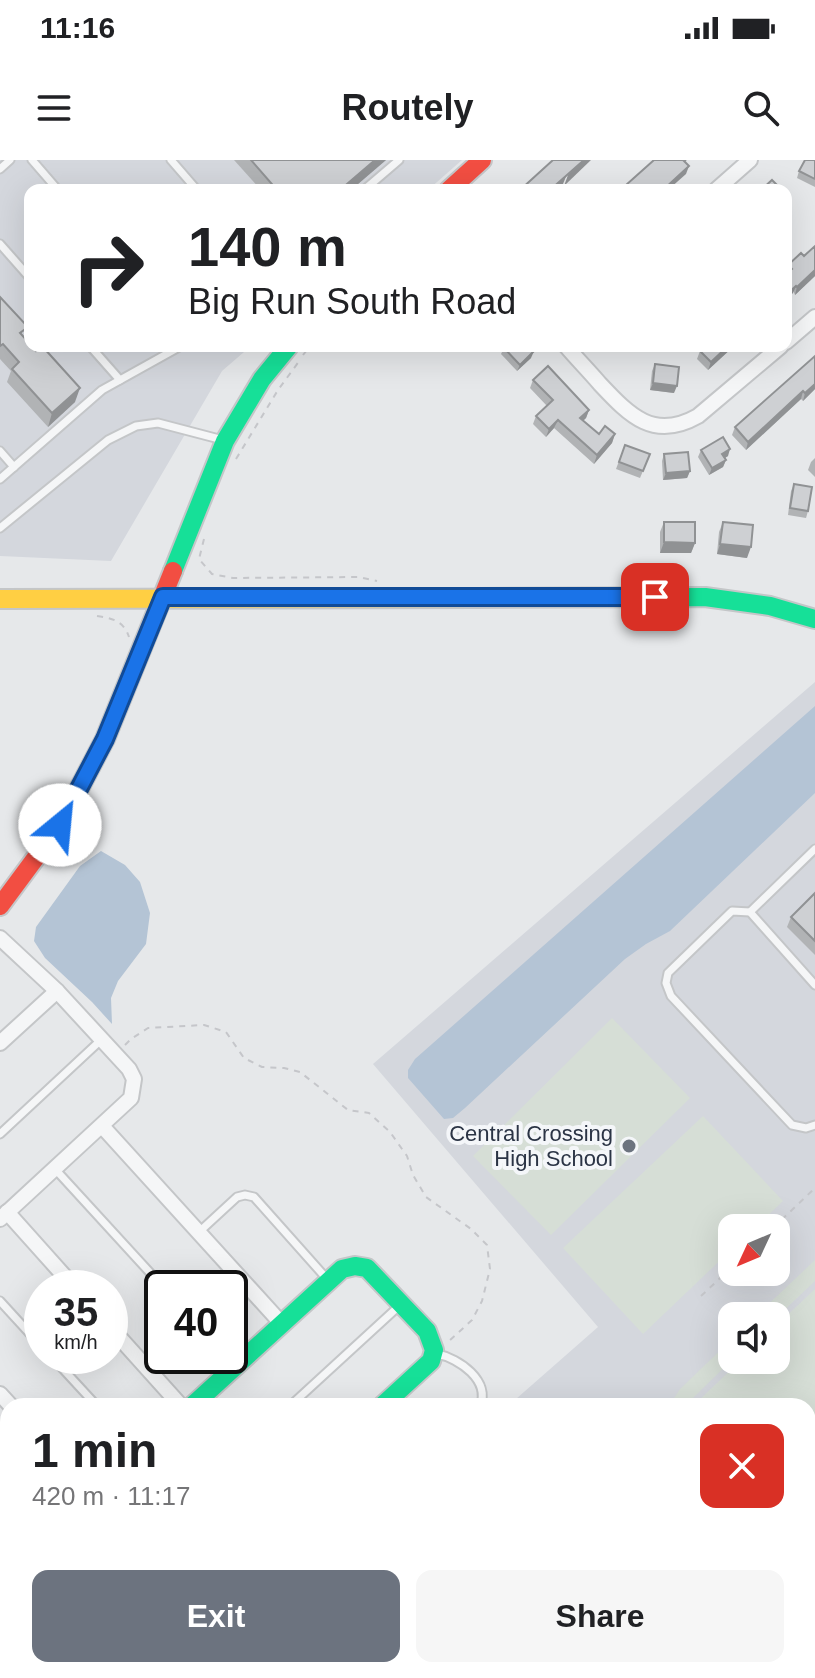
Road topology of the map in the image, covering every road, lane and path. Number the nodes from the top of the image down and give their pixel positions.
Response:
1 (10, 160) edge
2 (32, 160) edge
3 (171, 160) edge
4 (399, 160) edge
5 (482, 160) edge
6 (750, 160) edge
7 (0, 169) edge
8 (53, 184) edge
9 (192, 184) edge
10 (371, 184) edge
11 (456, 184) edge
12 (723, 184) edge
13 (0, 244) edge
14 (24, 271) edge
15 (815, 317) edge
16 (792, 337) edge
17 (95, 352) edge
18 (170, 352) edge
19 (284, 352) edge
20 (306, 352) edge
21 (571, 352) edge
22 (774, 352) edge
23 (120, 380) junction
24 (225, 441) junction
25 (0, 451) edge
26 (14, 467) junction
27 (233, 467) dead end
28 (0, 479) edge
29 (0, 528) edge
30 (205, 536) dead end
31 (385, 583) dead end
32 (163, 597) junction
33 (0, 599) edge
34 (815, 619) edge
35 (118, 621) dead end
36 (129, 634) dead end
37 (815, 849) edge
38 (0, 906) edge
39 (750, 912) junction
40 (0, 938) edge
41 (815, 985) edge
42 (57, 991) junction
43 (102, 1040) junction
44 (0, 1043) edge
45 (116, 1055) junction
46 (815, 1125) edge
47 (102, 1126) junction
48 (0, 1134) edge
49 (55, 1169) junction
50 (815, 1188) edge
51 (788, 1214) edge
52 (3, 1216) edge
53 (199, 1233) junction
54 (57, 1270) edge
55 (148, 1270) edge
56 (335, 1275) junction
57 (718, 1280) edge
58 (701, 1296) dead end
59 (0, 1301) edge
60 (401, 1304) junction
61 (282, 1324) junction
62 (24, 1327) edge
63 (128, 1347) edge
64 (248, 1349) edge
65 (435, 1353) junction
66 (68, 1374) edge
67 (220, 1374) edge
68 (90, 1398) edge
69 (174, 1398) edge
70 (199, 1398) edge
71 (299, 1398) edge
72 (391, 1398) edge
73 (484, 1398) edge

1 - 7 lane
2 - 8 lane
3 - 9 lane
4 - 10 lane
5 - 11 street
6 - 12 street
13 - 14 lane
15 - 16 street
17 - 23 lane
18 - 23 lane
19 - 24 street
20 - 27 path
21 - 22 street
23 - 26 lane
24 - 29 lane
24 - 32 street
25 - 26 lane
26 - 28 lane
30 - 31 path
32 - 33 street
32 - 34 street
32 - 38 street
35 - 36 path
37 - 39 lane
39 - 41 lane
39 - 46 lane
40 - 42 street
42 - 43 street
42 - 44 street
43 - 45 street
43 - 48 lane
45 - 47 street
45 - 65 path
47 - 49 street
47 - 53 street
49 - 52 street
49 - 55 lane
50 - 51 path
52 - 54 street
53 - 56 lane
53 - 61 street
56 - 60 street
56 - 61 street
57 - 58 path
59 - 62 lane
60 - 65 street
60 - 71 lane
61 - 64 street
63 - 69 street
65 - 72 street
65 - 73 lane
66 - 68 lane
67 - 70 street

